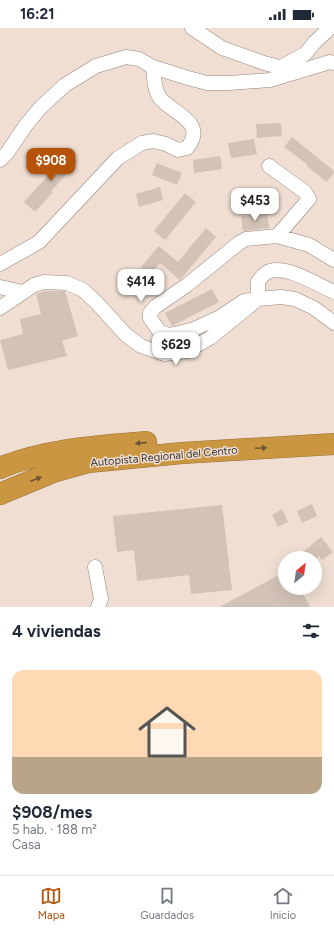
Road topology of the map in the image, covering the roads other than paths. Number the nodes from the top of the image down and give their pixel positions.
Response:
1 (192, 28) edge
2 (330, 28) edge
3 (334, 62) edge
4 (153, 67) junction
5 (281, 67) junction
6 (296, 71) junction
7 (0, 160) edge
8 (269, 166) dead end
9 (277, 236) junction
10 (334, 260) edge
11 (0, 264) edge
12 (0, 287) edge
13 (23, 292) junction
14 (334, 292) edge
15 (258, 299) junction
16 (0, 308) edge
17 (334, 323) edge
18 (334, 430) edge
19 (334, 444) edge
20 (0, 468) edge
21 (0, 494) edge
22 (95, 567) dead end
23 (98, 607) edge

1 - 5 street
2 - 5 street
3 - 6 street
4 - 6 street
4 - 7 street
4 - 11 street
5 - 6 street
8 - 9 street
9 - 10 street
9 - 15 street
12 - 13 street
13 - 15 street
13 - 16 street
14 - 15 street
15 - 17 street
18 -> 20 highway, Autopista Regional del Centro
21 -> 19 highway, Autopista Regional del Centro
22 - 23 street

